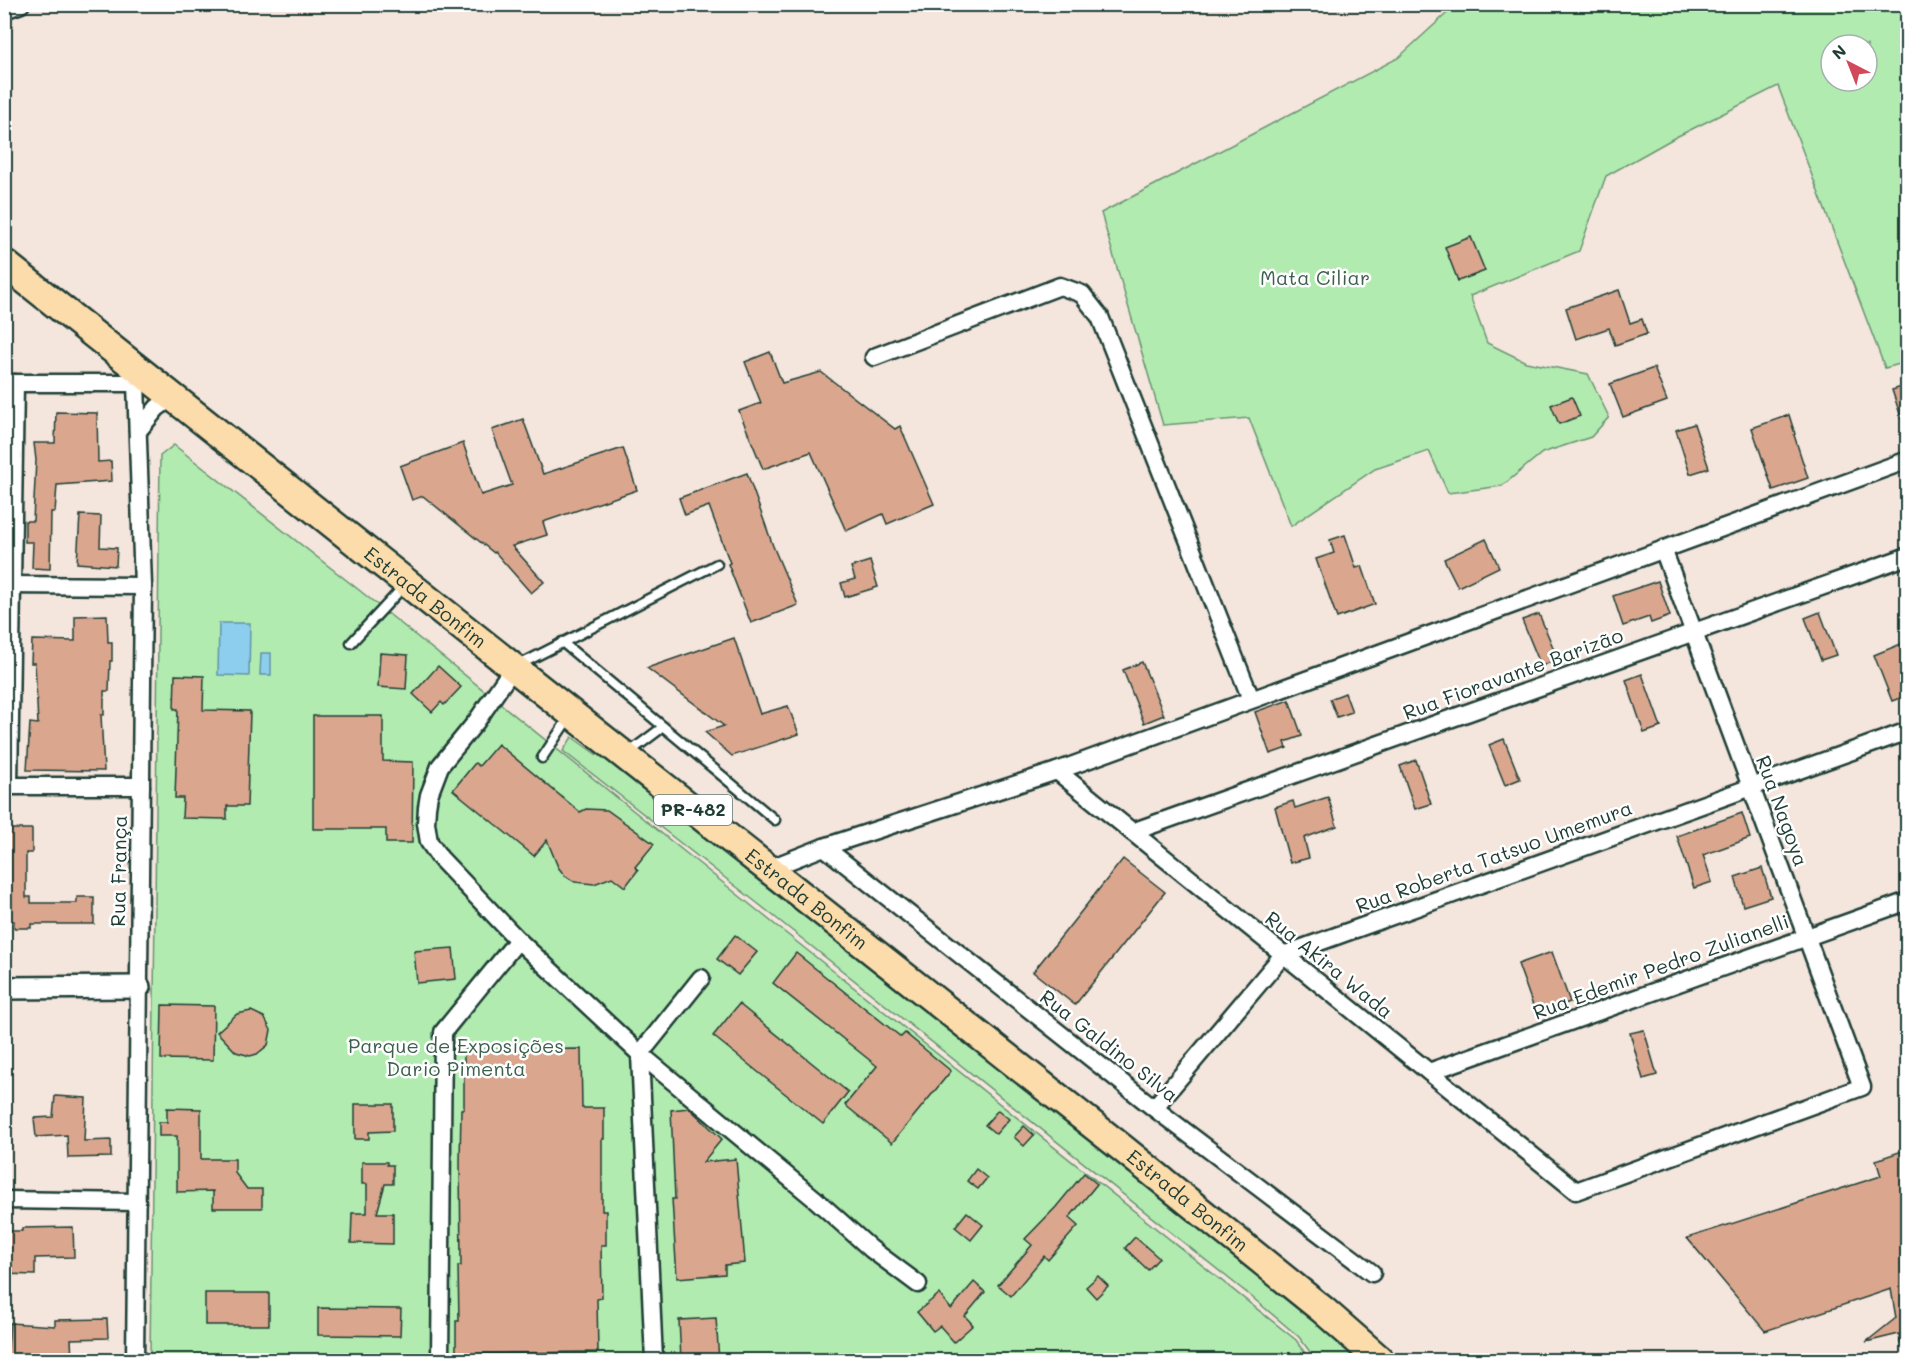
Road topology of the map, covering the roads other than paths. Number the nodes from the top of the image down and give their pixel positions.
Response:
1 (21, 4) edge
2 (4, 10) edge
3 (4, 263) edge
4 (874, 357) dead end
5 (10, 383) edge
6 (154, 388) junction
7 (138, 431) junction
8 (1908, 460) edge
9 (1663, 549) junction
10 (1908, 556) edge
11 (717, 564) dead end
12 (407, 582) junction
13 (8, 585) edge
14 (143, 586) junction
15 (1694, 632) junction
16 (562, 642) junction
17 (351, 643) dead end
18 (513, 668) junction
19 (1251, 699) junction
20 (572, 714) junction
21 (663, 727) junction
22 (1908, 731) edge
23 (625, 756) junction
24 (542, 758) dead end
25 (1057, 771) junction
26 (7, 786) edge
27 (141, 786) junction
28 (1751, 787) junction
29 (775, 820) dead end
30 (1132, 832) junction
31 (824, 847) junction
32 (768, 869) junction
33 (1908, 901) edge
34 (1807, 937) junction
35 (518, 940) junction
36 (1283, 954) junction
37 (701, 978) dead end
38 (139, 987) junction
39 (4, 988) edge
40 (640, 1054) junction
41 (1429, 1072) junction
42 (1154, 1108) junction
43 (1576, 1191) joint
44 (4, 1200) edge
45 (137, 1202) junction
46 (1372, 1273) dead end
47 (918, 1284) dead end
48 (135, 1360) edge
49 (440, 1360) edge
50 (654, 1360) edge
51 (1380, 1360) edge

1 - 2 street
3 - 6 main road, Estrada Bonfim / PR-482
4 - 19 street
5 - 6 street
5 - 13 street
6 - 7 street, Rua França
6 - 7 street
6 - 12 main road, Estrada Bonfim / PR-482
7 - 14 street, Rua França
8 - 9 street
9 - 15 street, Rua Nagoya
9 - 19 street
10 - 15 street, Rua Fioravante Barizão
11 - 16 lane
12 - 17 lane
12 - 18 main road, Estrada Bonfim / PR-482
13 - 14 street
13 - 26 street
14 - 27 street, Rua França
15 - 28 street, Rua Nagoya
15 - 30 street, Rua Fioravante Barizão
16 - 18 lane
16 - 21 lane
18 - 20 main road, Estrada Bonfim / PR-482
18 - 35 street
19 - 25 street
20 - 23 main road, Estrada Bonfim / PR-482
20 - 24 lane
21 - 23 lane
21 - 29 lane
22 - 28 street, Rua Roberta Tatsuo Umemura
23 - 32 main road, Estrada Bonfim / PR-482
25 - 30 street, Rua Akira Wada
25 - 31 street
26 - 27 street
27 - 38 street, Rua França
28 - 34 street, Rua Nagoya
28 - 36 street, Rua Roberta Tatsuo Umemura
30 - 36 street, Rua Akira Wada
31 - 32 street
31 - 42 street, Rua Galdino Silva
32 - 51 main road, Estrada Bonfim / PR-482
33 - 34 street, Rua Edemir Pedro Zulianelli
34 - 41 street, Rua Edemir Pedro Zulianelli
34 - 43 street, Rua Nagoya
35 - 40 street
35 - 49 street
36 - 41 street, Rua Akira Wada
36 - 42 street
37 - 40 street
38 - 39 street
38 - 45 street, Rua França
40 - 47 street
40 - 50 street
41 - 43 street, Rua Akira Wada
42 - 46 street, Rua Galdino Silva
44 - 45 street
45 - 48 street, Rua França

